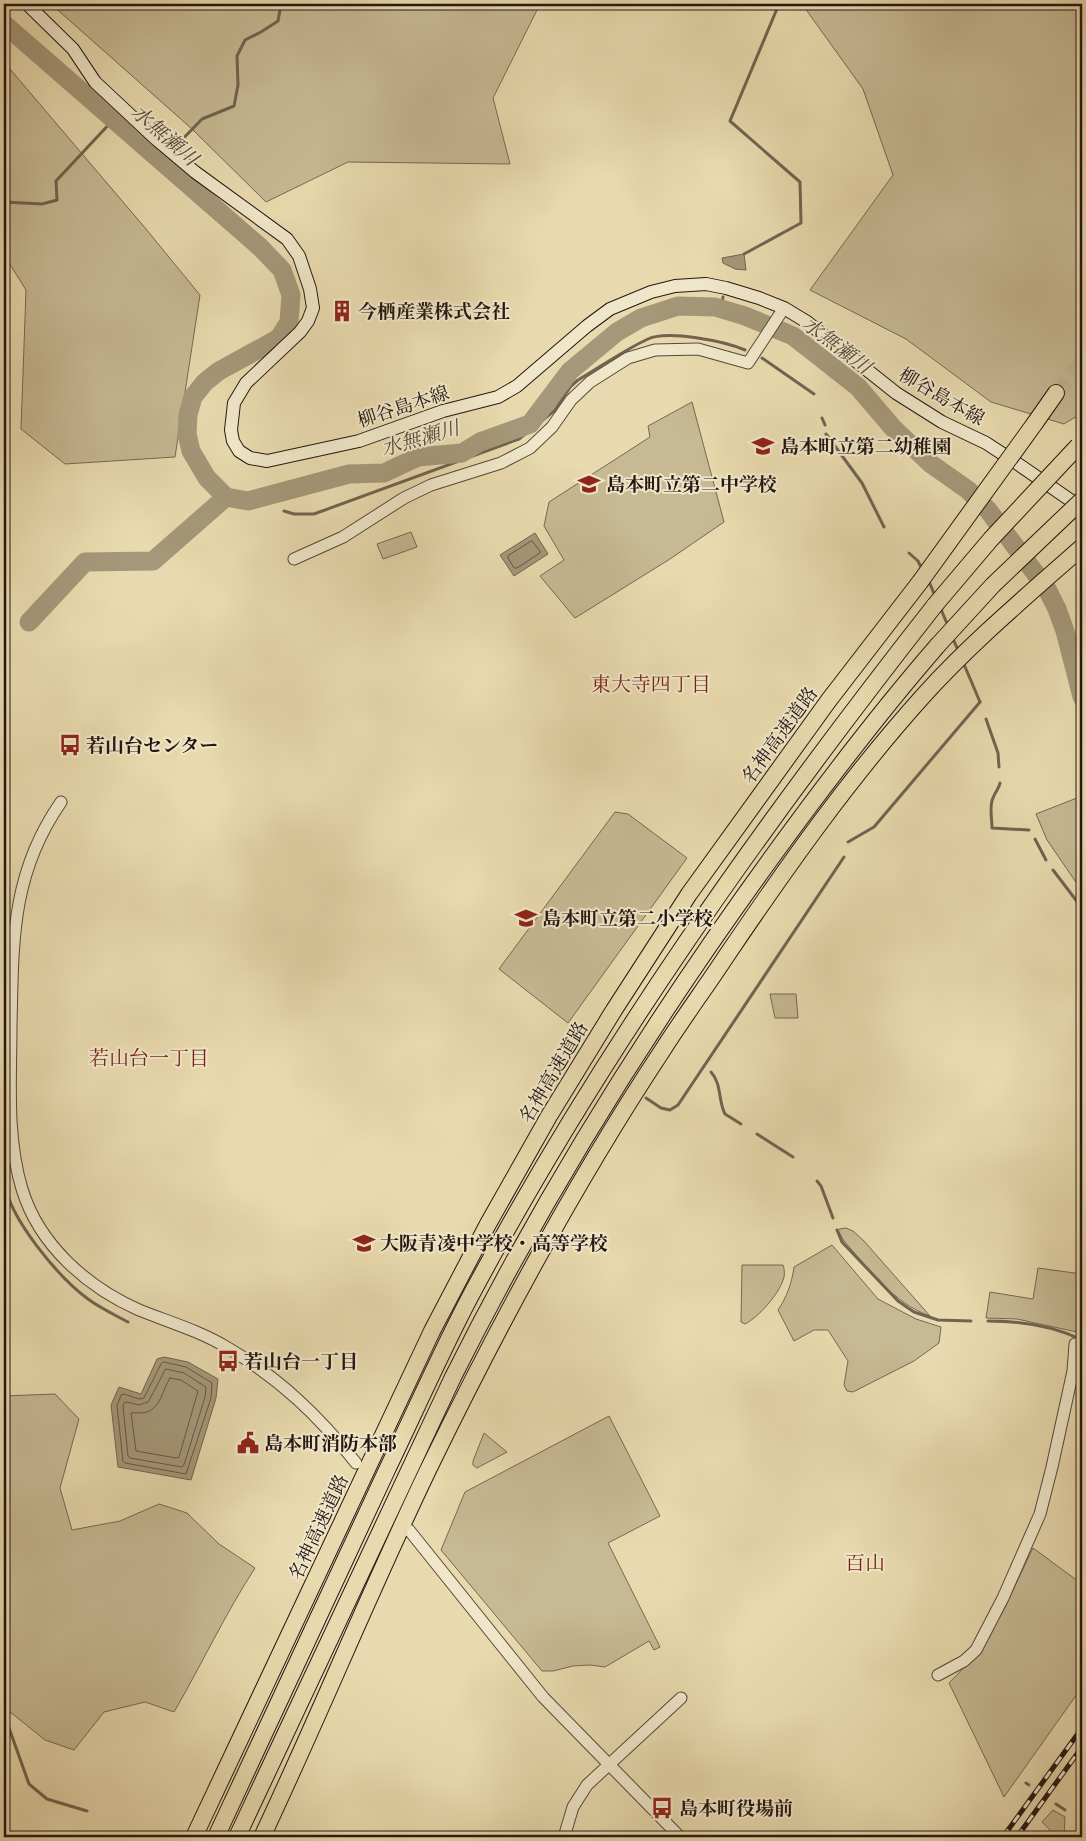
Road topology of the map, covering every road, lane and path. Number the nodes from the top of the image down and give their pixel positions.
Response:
1 (27, 4) edge
2 (784, 308) junction
3 (1056, 393) tunnel mouth
4 (1080, 444) edge
5 (1082, 500) edge
6 (1082, 512) edge
7 (1082, 547) edge
8 (294, 559) dead end
9 (61, 802) dead end
10 (8, 969) edge
11 (1075, 1344) dead end
12 (356, 1463) dead end
13 (409, 1530) dead end
14 (938, 1674) dead end
15 (681, 1698) dead end
16 (608, 1765) junction
17 (194, 1837) edge
18 (216, 1837) edge
19 (237, 1837) edge
20 (262, 1837) edge
21 (564, 1837) edge
22 (680, 1837) edge

1 - 2 main road, 柳谷島本線
2 - 6 main road, 柳谷島本線
2 - 8 street
3 - 17 highway, 名神高速道路, bridge
4 - 18 highway, 名神高速道路, bridge
5 - 19 highway, bridge
7 - 20 highway
9 - 10 street
10 - 12 street
11 - 14 street
13 - 16 street
15 - 16 street
16 - 21 street
16 - 22 street

